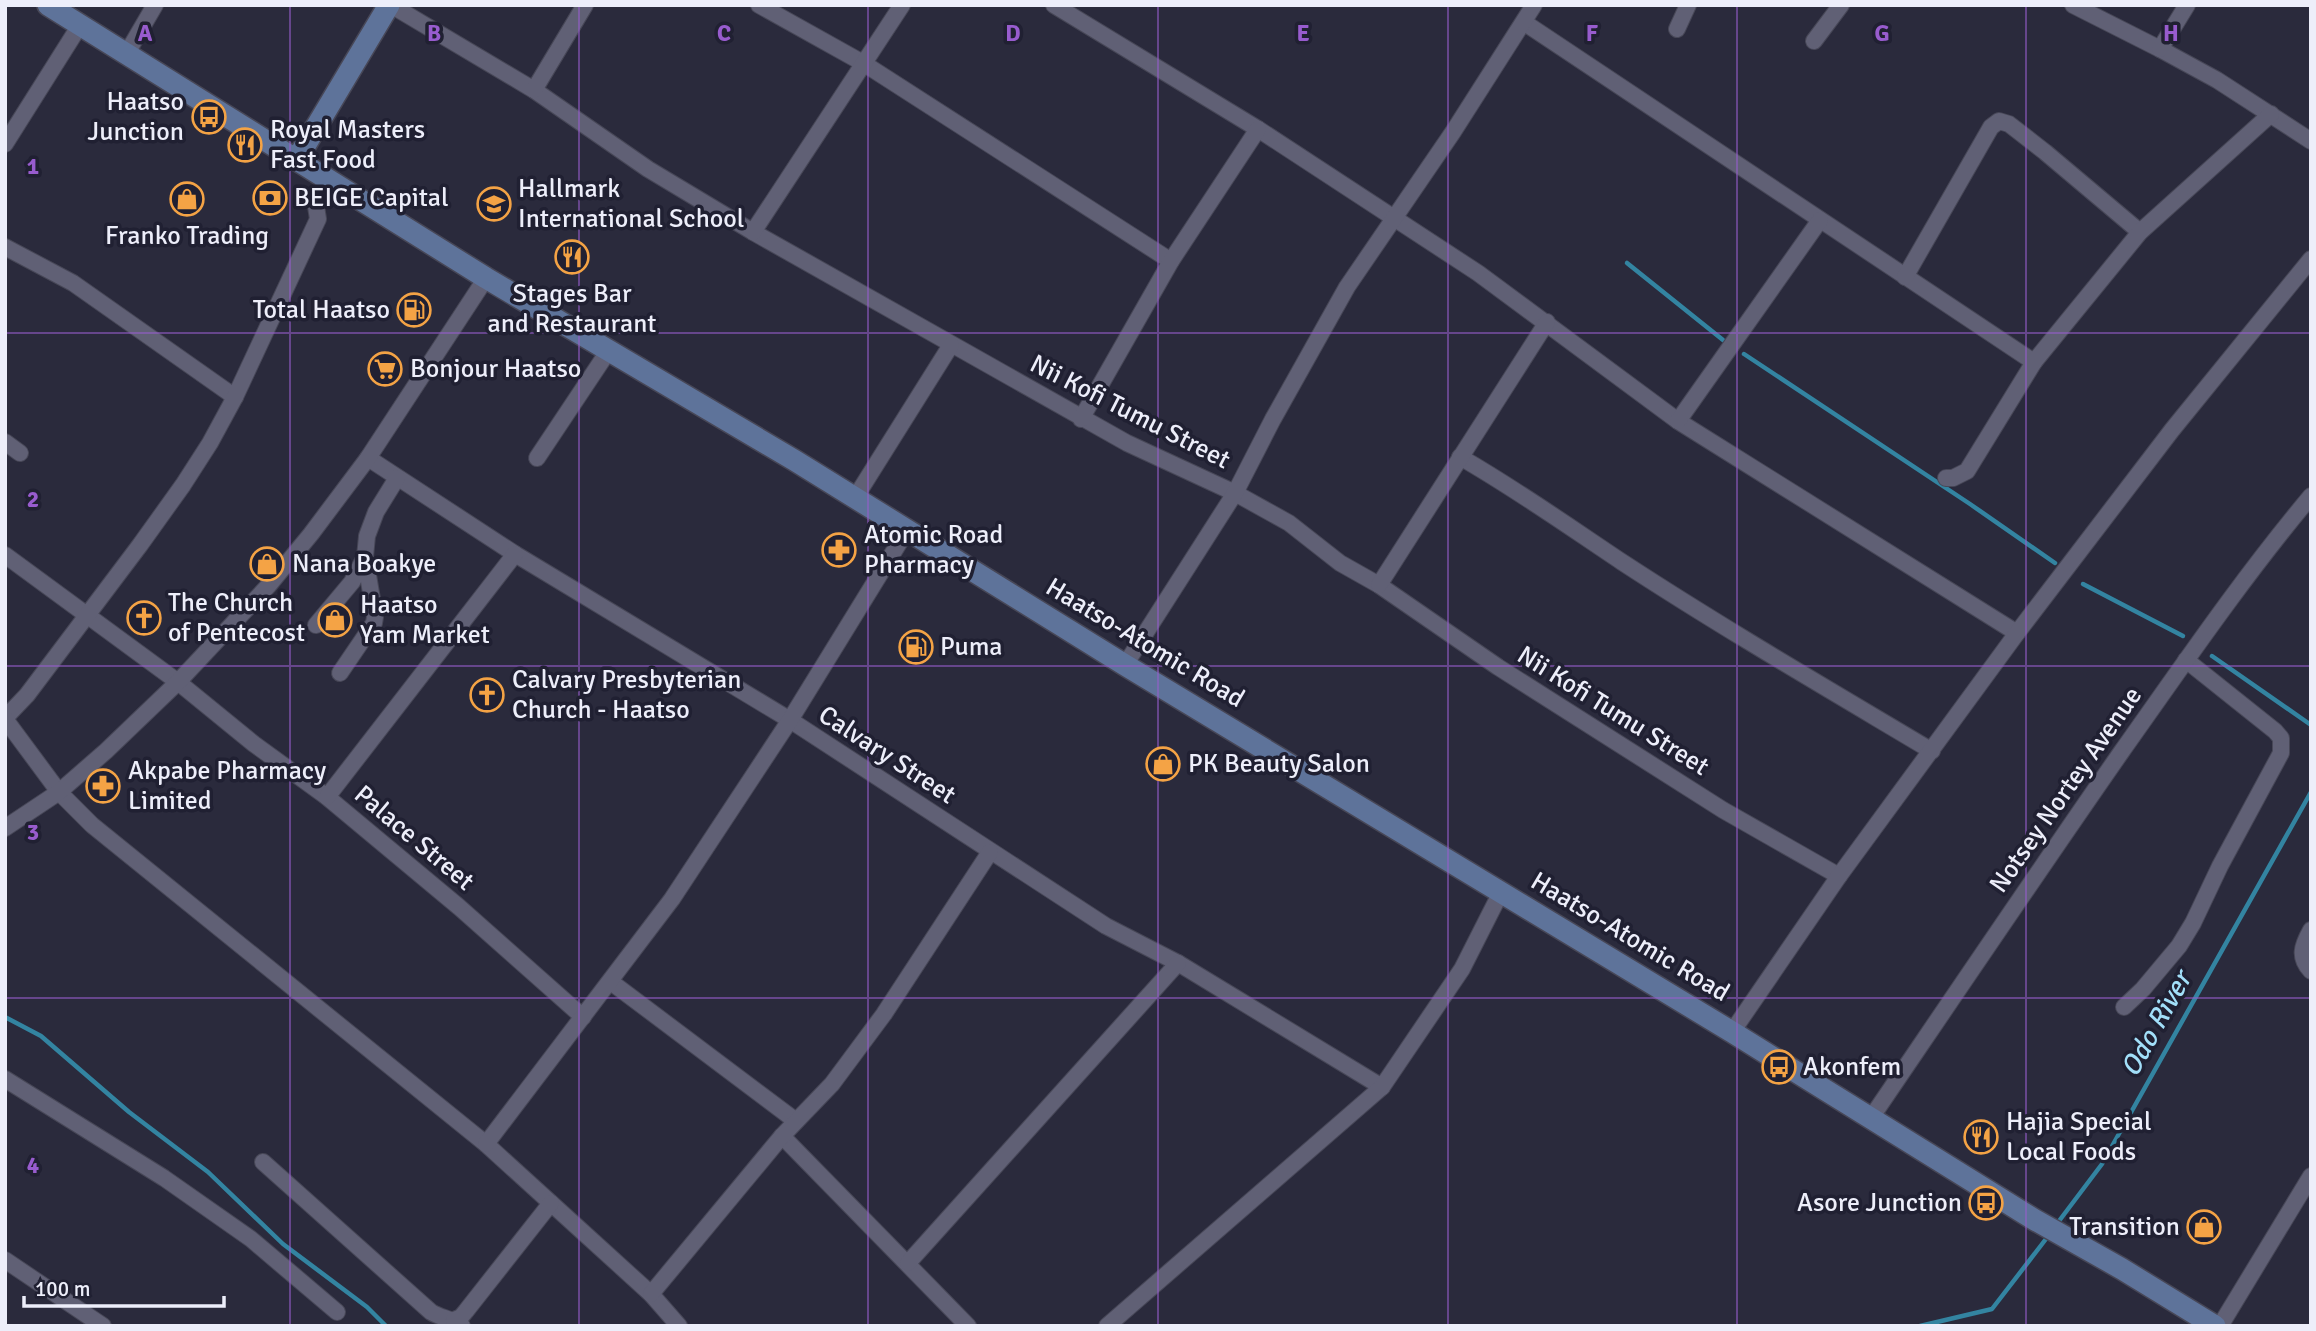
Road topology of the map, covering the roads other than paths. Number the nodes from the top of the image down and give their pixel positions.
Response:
1 (48, 5) edge
2 (155, 5) edge
3 (390, 5) edge
4 (584, 5) edge
5 (759, 5) edge
6 (902, 5) edge
7 (1054, 5) edge
8 (1534, 5) edge
9 (1688, 5) edge
10 (1841, 5) edge
11 (2073, 5) edge
12 (2187, 5) edge
13 (1525, 23) junction
14 (80, 25) junction
15 (1677, 29) dead end
16 (1814, 41) dead end
17 (2160, 49) junction
18 (127, 53) junction
19 (863, 63) junction
20 (534, 90) junction
21 (2271, 114) junction
22 (1258, 129) junction
23 (2311, 141) edge
24 (5, 144) edge
25 (297, 159) junction
26 (328, 178) junction
27 (1394, 219) junction
28 (1819, 220) junction
29 (752, 232) junction
30 (2140, 232) junction
31 (5, 247) edge
32 (2311, 259) edge
33 (1171, 261) junction
34 (1905, 277) junction
35 (486, 278) junction
36 (1547, 322) junction
37 (951, 345) junction
38 (609, 350) junction
39 (2034, 362) junction
40 (234, 397) junction
41 (1081, 419) junction
42 (1678, 421) junction
43 (5, 442) edge
44 (20, 453) dead end
45 (1460, 457) junction
46 (368, 458) junction
47 (537, 458) dead end
48 (397, 478) junction
49 (1946, 478) dead end
50 (1235, 493) junction
51 (2311, 496) edge
52 (855, 498) junction
53 (907, 530) junction
54 (515, 554) junction
55 (5, 555) edge
56 (365, 557) junction
57 (1379, 585) junction
58 (86, 614) junction
59 (316, 625) dead end
60 (2017, 633) junction
61 (2186, 660) junction
62 (1125, 666) junction
63 (340, 673) dead end
64 (178, 682) junction
65 (5, 718) edge
66 (790, 720) junction
67 (1932, 751) junction
68 (59, 792) junction
69 (327, 797) junction
70 (5, 828) edge
71 (990, 852) junction
72 (1839, 876) junction
73 (1501, 892) junction
74 (2311, 930) edge
75 (1178, 963) junction
76 (2311, 971) edge
77 (611, 982) junction
78 (2124, 1007) dead end
79 (583, 1017) junction
80 (1732, 1032) junction
81 (5, 1079) edge
82 (1382, 1087) junction
83 (1871, 1118) junction
84 (796, 1121) junction
85 (782, 1136) junction
86 (486, 1144) junction
87 (263, 1162) dead end
88 (2311, 1176) edge
89 (551, 1203) junction
90 (6, 1262) edge
91 (908, 1263) junction
92 (651, 1294) junction
93 (337, 1312) dead end
94 (458, 1323) edge
95 (2209, 1324) edge
96 (101, 1325) edge
97 (679, 1326) edge
98 (968, 1326) edge
99 (1107, 1326) edge

1 - 14 main road, Haatso-Atomic Road
2 - 18 street
3 - 20 street, Nii Kofi Tumu Street
3 - 25 main road
4 - 20 street
5 - 19 street
6 - 19 street
7 - 22 street
8 - 13 street
9 - 15 street
10 - 16 street
11 - 17 street
12 - 17 street
13 - 27 street
13 - 28 street
14 - 18 main road, Haatso-Atomic Road
14 - 24 street
17 - 21 street
18 - 25 main road, Haatso-Atomic Road
19 - 29 street
19 - 33 street
20 - 29 street, Nii Kofi Tumu Street
21 - 23 street
21 - 30 street
22 - 27 street
22 - 33 street
25 - 26 main road, Haatso-Atomic Road
26 - 35 main road, Haatso-Atomic Road
26 - 40 street
27 - 36 street
27 - 50 street
28 - 34 street
28 - 42 street
29 - 37 street, Nii Kofi Tumu Street
30 - 34 street
30 - 39 street
31 - 40 street
32 - 60 street
33 - 41 street
34 - 39 street
35 - 38 main road, Haatso-Atomic Road
35 - 46 street
36 - 42 street
36 - 45 street
37 - 41 street, Nii Kofi Tumu Street
37 - 52 street
38 - 47 street
38 - 52 main road, Haatso-Atomic Road
39 - 49 street
40 - 58 street
41 - 50 street, Nii Kofi Tumu Street
42 - 60 street
43 - 44 street
45 - 57 street
45 - 67 street
46 - 48 street, Calvary Street
46 - 64 street
48 - 54 street, Calvary Street
48 - 56 street
50 - 57 street, Nii Kofi Tumu Street
50 - 62 street
51 - 61 street, Notsey Nortey Avenue
52 - 53 main road, Haatso-Atomic Road
53 - 62 main road, Haatso-Atomic Road
53 - 66 street
54 - 66 street, Calvary Street
54 - 69 street
55 - 58 street, Palace Street
56 - 59 street
56 - 63 street
57 - 72 street, Nii Kofi Tumu Street
58 - 64 street, Palace Street
58 - 65 street
60 - 67 street
61 - 78 street
61 - 83 street, Notsey Nortey Avenue
62 - 73 main road, Haatso-Atomic Road
64 - 68 street
64 - 69 street, Palace Street
65 - 68 street
66 - 71 street, Calvary Street
66 - 77 street
67 - 72 street
68 - 70 street
68 - 86 street
69 - 79 street, Palace Street
71 - 75 street, Calvary Street
71 - 84 street
72 - 80 street
73 - 80 main road, Haatso-Atomic Road
73 - 82 street
74 - 76 street
75 - 82 street, Calvary Street
75 - 91 street
77 - 79 street
77 - 84 street
79 - 86 street
80 - 83 main road, Haatso-Atomic Road
81 - 93 street
82 - 99 street
83 - 95 main road, Haatso-Atomic Road
84 - 85 street
85 - 91 street
85 - 92 street
86 - 89 street
87 - 94 street
88 - 95 street
89 - 92 street
89 - 94 street
90 - 96 street
91 - 98 street
92 - 97 street

